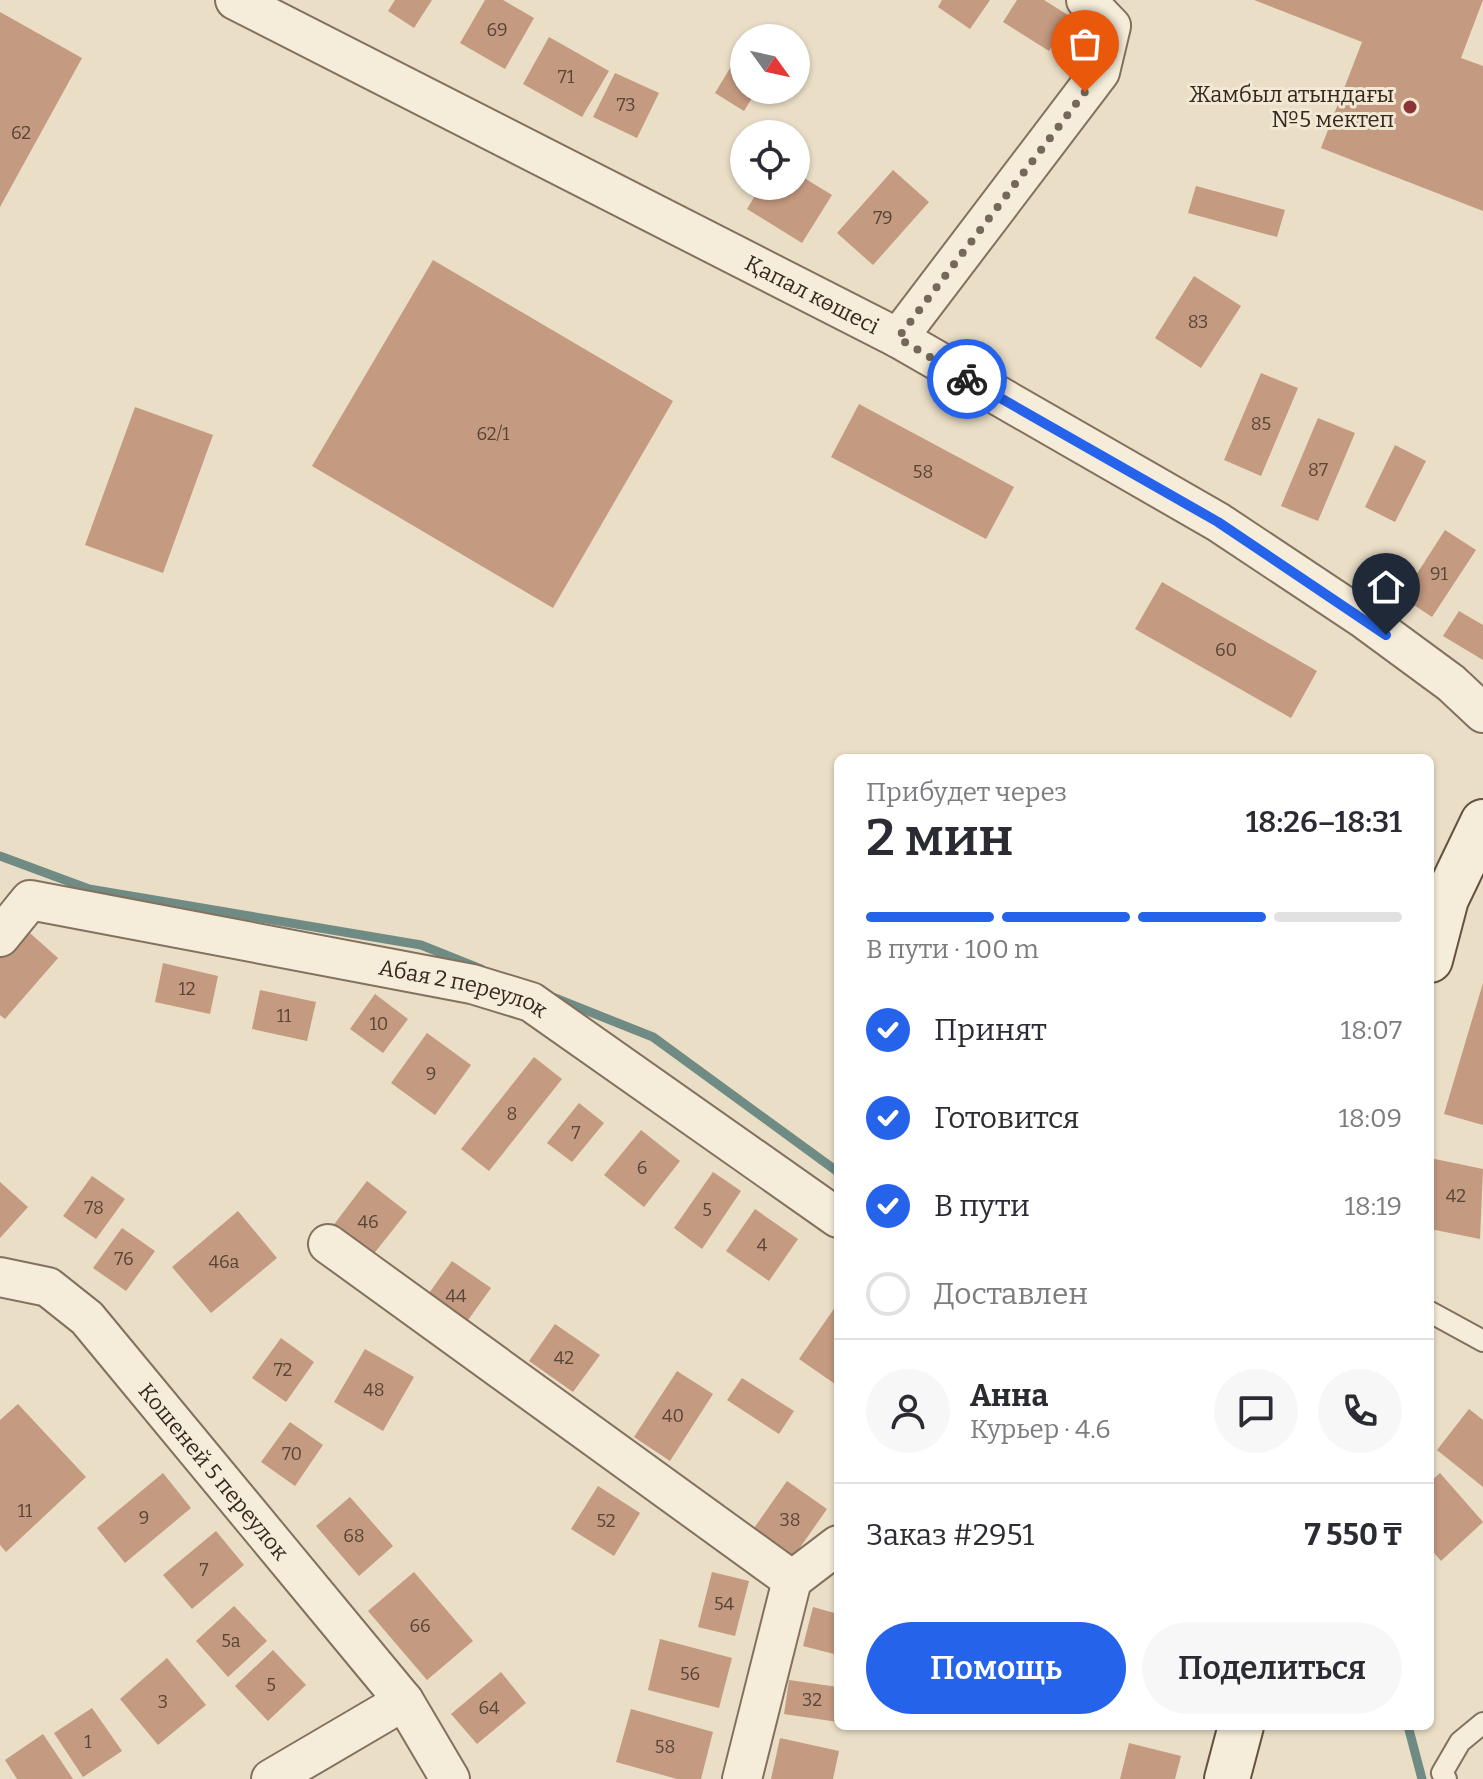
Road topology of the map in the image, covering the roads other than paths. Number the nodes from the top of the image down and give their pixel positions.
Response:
1 (235, 0) edge
2 (1086, 0) edge
3 (898, 338) junction
4 (1483, 713) edge
5 (1483, 822) edge
6 (0, 937) edge
7 (1434, 945) edge
8 (834, 1215) edge
9 (328, 1244) dead end
10 (0, 1277) edge
11 (1434, 1314) edge
12 (1483, 1341) edge
13 (834, 1548) edge
14 (792, 1580) junction
15 (404, 1701) junction
16 (1483, 1723) edge
17 (1240, 1730) edge
18 (271, 1779) edge
19 (450, 1779) edge
20 (742, 1779) edge
21 (1227, 1779) edge
22 (1446, 1779) edge

1 - 3 street, Қапал көшесі
2 - 3 street
3 - 4 street, Қапал көшесі
5 - 7 main road
6 - 8 street, Абая 2 переулок
9 - 14 street
10 - 15 street, Кошеней 5 переулок
11 - 12 lane
13 - 14 street
14 - 20 street
15 - 18 street
15 - 19 street, Кошеней 5 переулок
16 - 22 lane
17 - 21 main road

